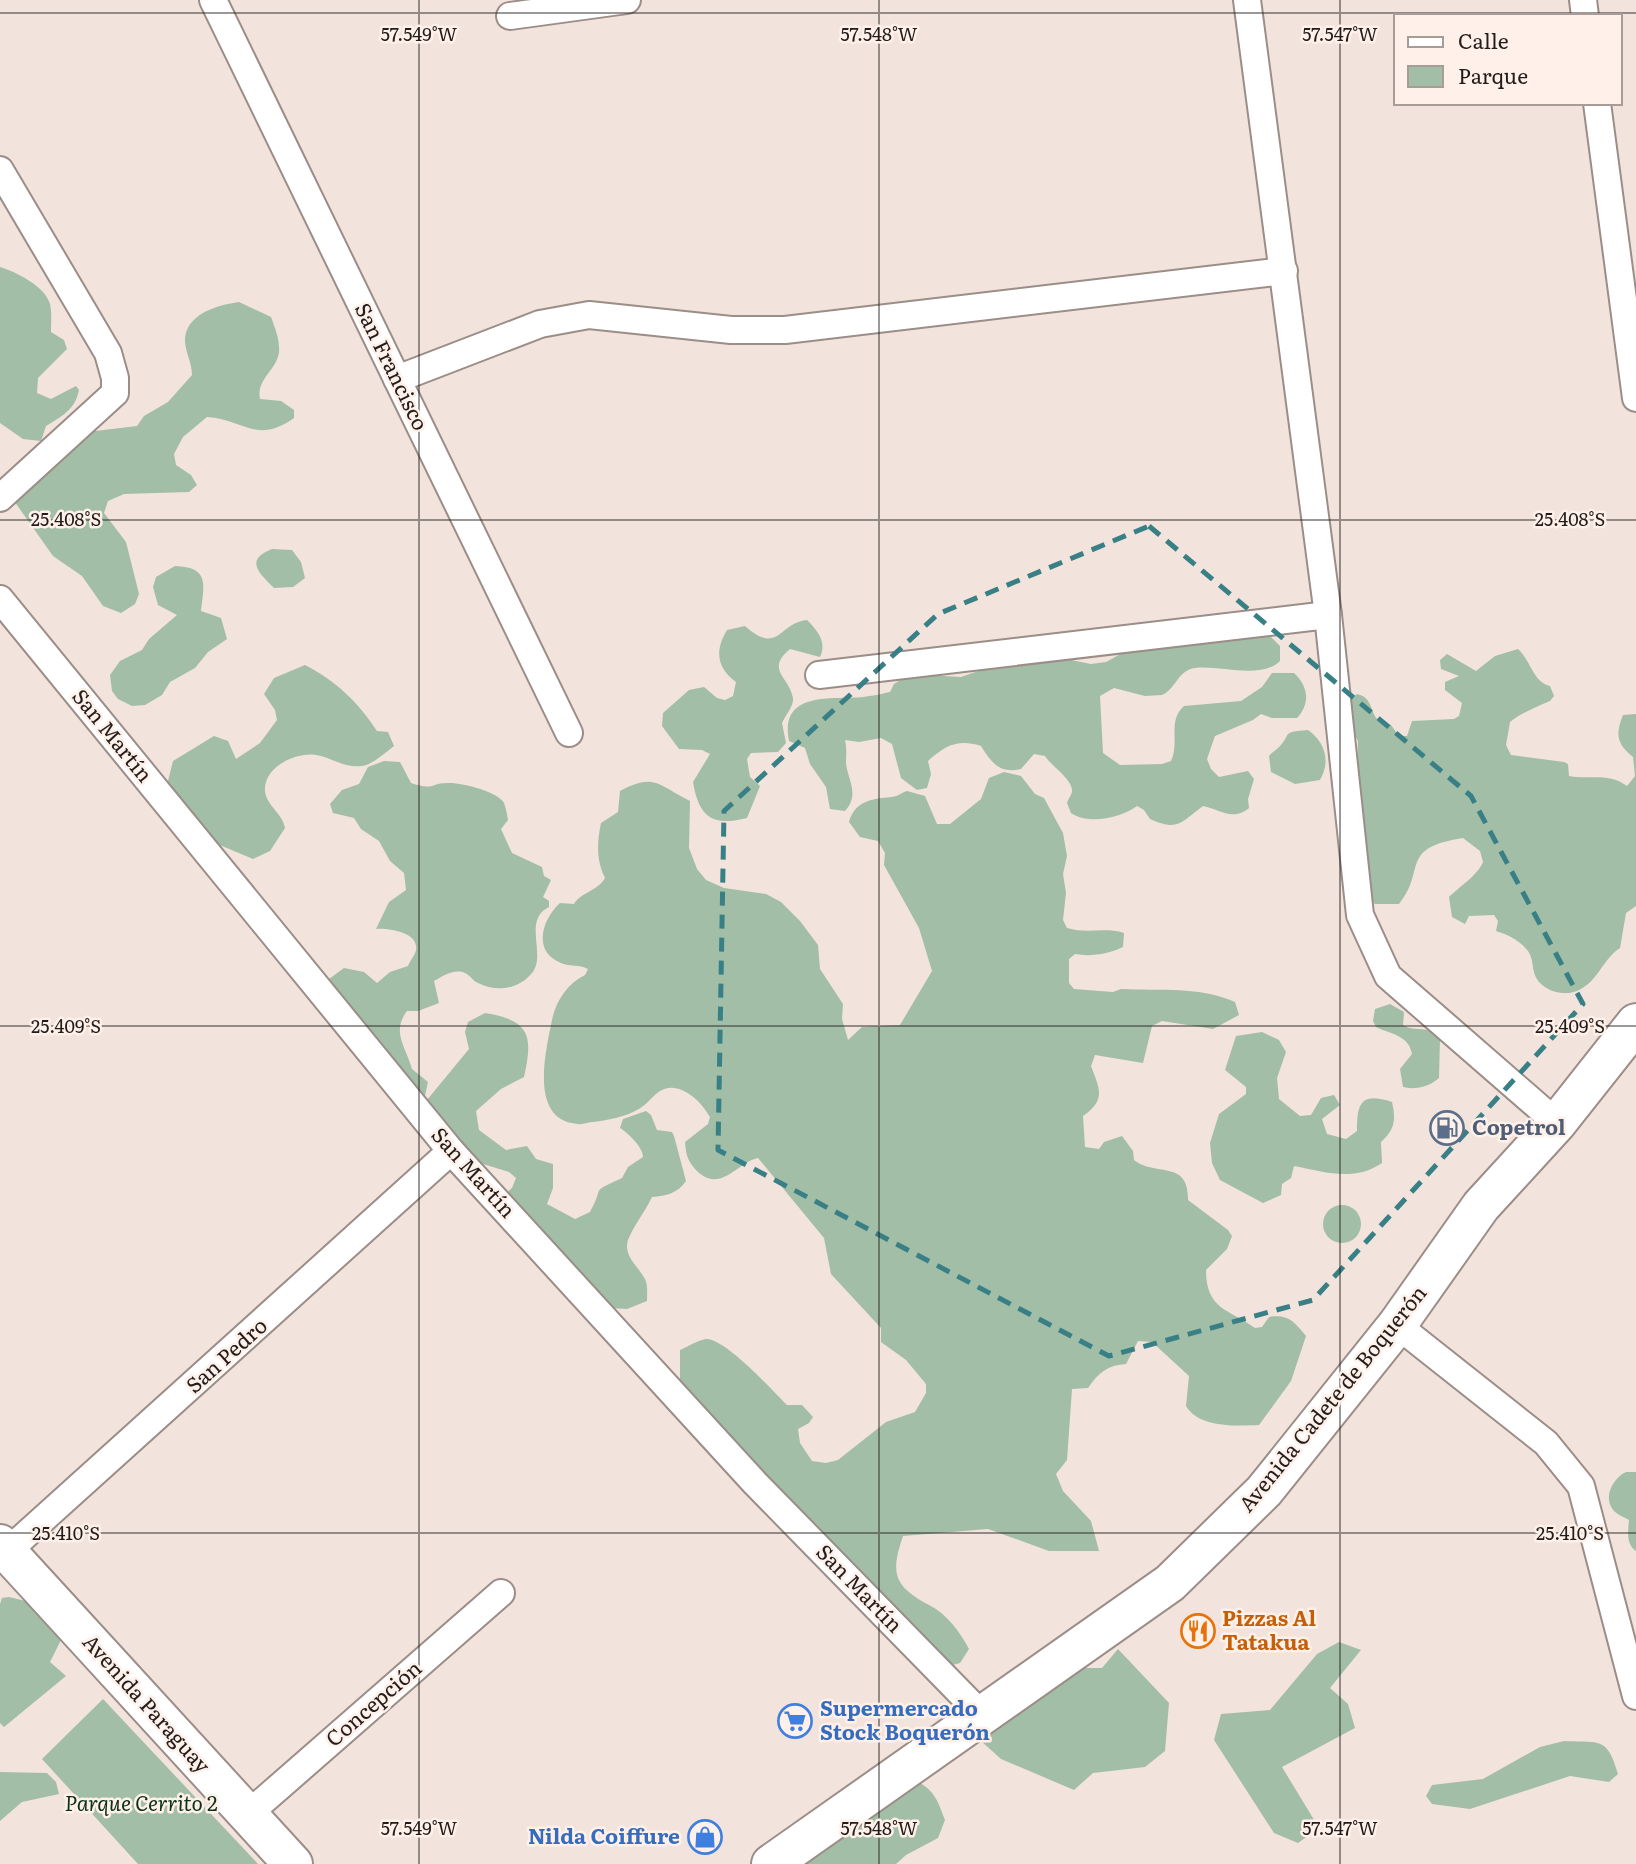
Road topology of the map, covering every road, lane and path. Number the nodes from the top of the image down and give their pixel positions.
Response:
1 (213, 0) edge
2 (627, 0) edge
3 (1247, 0) edge
4 (510, 16) dead end
5 (1597, 105) edge
6 (0, 170) edge
7 (1283, 271) junction
8 (397, 379) junction
9 (1636, 398) edge
10 (0, 498) edge
11 (0, 599) edge
12 (1328, 615) junction
13 (818, 675) dead end
14 (569, 733) dead end
15 (1636, 1023) edge
16 (1557, 1123) junction
17 (451, 1151) junction
18 (1397, 1325) junction
19 (2, 1551) edge
20 (501, 1593) dead end
21 (1636, 1696) edge
22 (982, 1715) junction
23 (247, 1815) junction
24 (293, 1864) edge
25 (771, 1864) edge

1 - 8 street, San Francisco
2 - 4 street
3 - 7 street
5 - 9 street
6 - 10 street
7 - 8 street
7 - 12 street
8 - 14 street, San Francisco
11 - 17 street, San Martín
12 - 13 street
12 - 16 street
15 - 16 main road, Avenida Cadete de Boquerón
16 - 18 main road, Avenida Cadete de Boquerón
17 - 19 street, San Pedro
17 - 22 street, San Martín
18 - 21 street
18 - 22 main road, Avenida Cadete de Boquerón
19 - 23 main road, Avenida Paraguay
20 - 23 street, Concepción
22 - 25 main road, Avenida Cadete de Boquerón
23 - 24 main road, Avenida Paraguay

